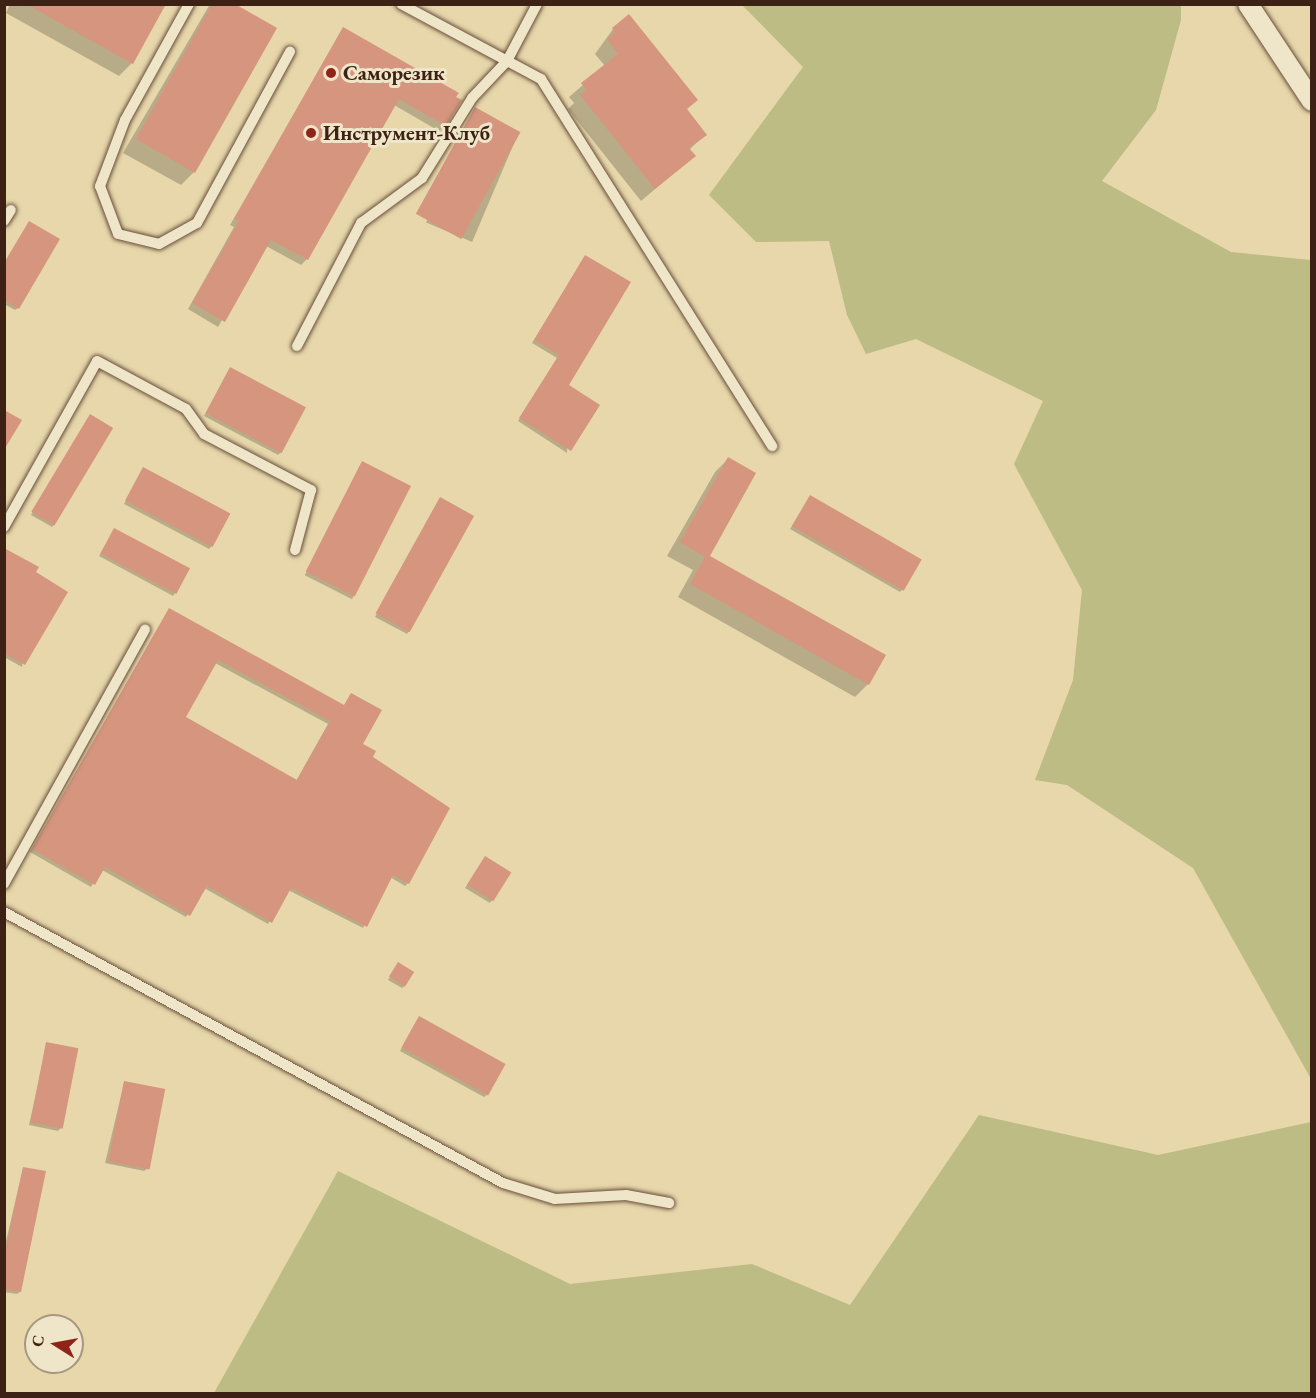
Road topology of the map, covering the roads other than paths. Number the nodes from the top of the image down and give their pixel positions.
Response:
1 (189, 4) edge
2 (401, 4) edge
3 (537, 4) edge
4 (1248, 4) edge
5 (290, 52) dead end
6 (507, 61) junction
7 (1311, 101) edge
8 (11, 210) dead end
9 (4, 221) edge
10 (297, 346) dead end
11 (772, 446) dead end
12 (4, 527) edge
13 (295, 550) dead end
14 (145, 630) dead end
15 (4, 884) edge
16 (4, 912) edge
17 (669, 1203) dead end

1 - 5 lane
2 - 6 lane
3 - 6 lane
4 - 7 street
6 - 10 lane
6 - 11 lane
8 - 9 lane
12 - 13 lane
14 - 15 lane
16 - 17 lane

